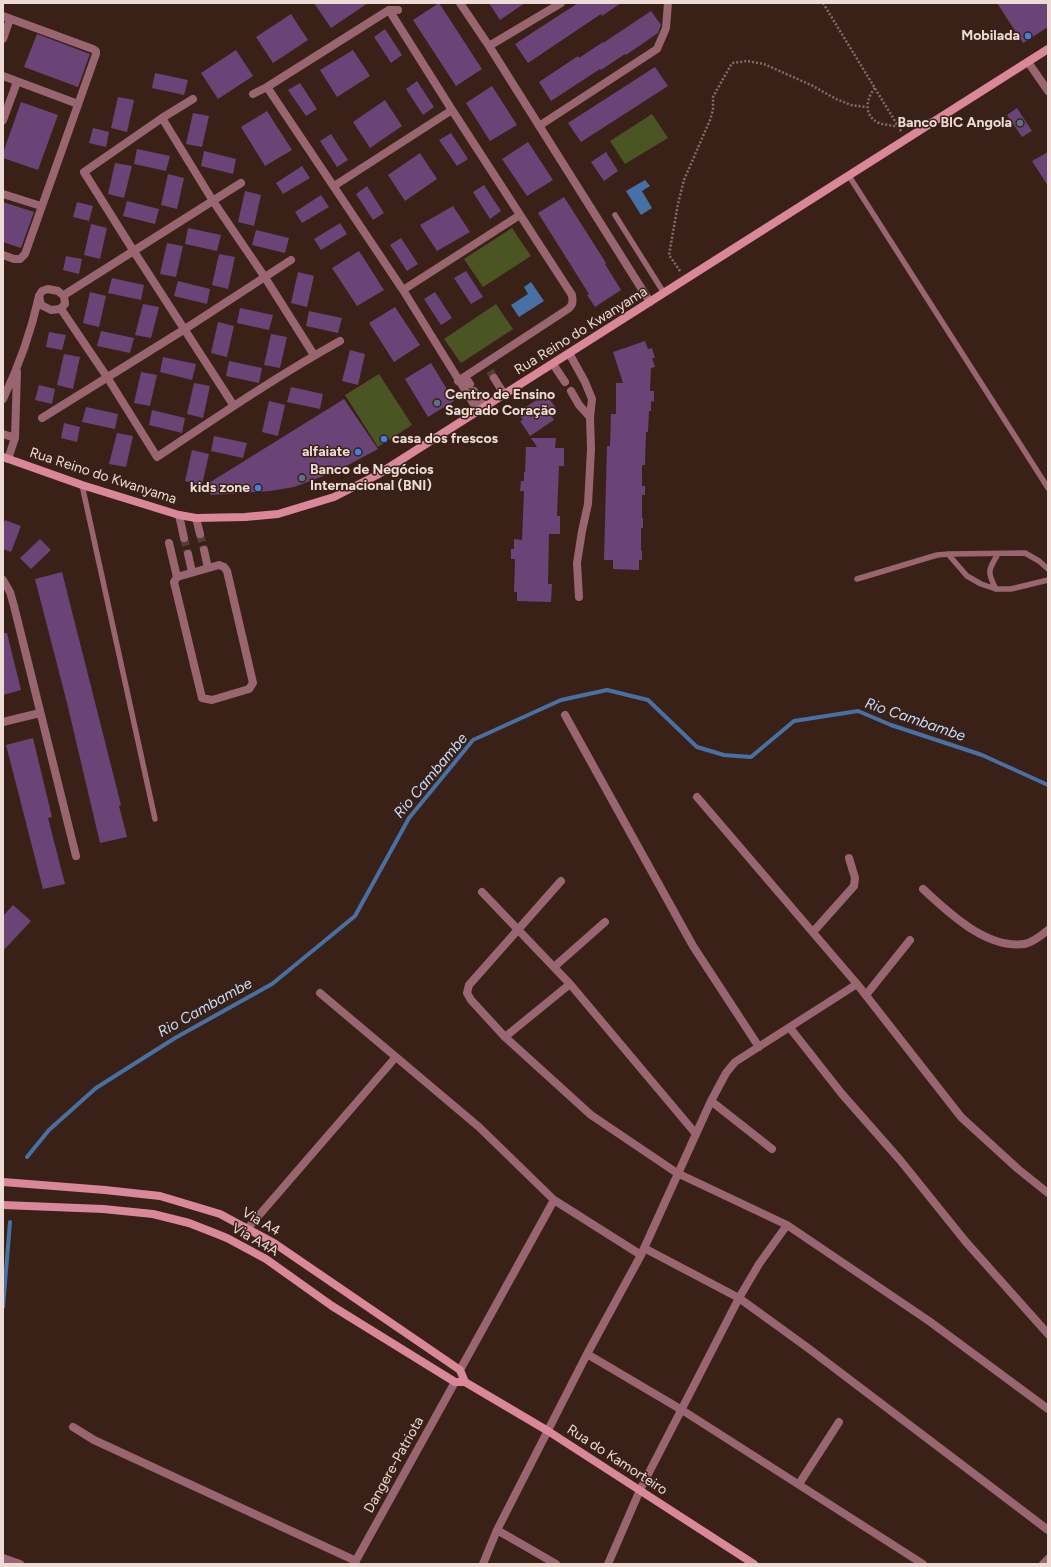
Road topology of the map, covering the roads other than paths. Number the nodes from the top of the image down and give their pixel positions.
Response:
1 (460, 3) edge
2 (561, 3) edge
3 (668, 3) edge
4 (389, 10) junction
5 (398, 10) dead end
6 (7, 18) edge
7 (3, 39) edge
8 (489, 46) junction
9 (1048, 49) edge
10 (1028, 62) junction
11 (3, 76) edge
12 (17, 82) junction
13 (268, 87) junction
14 (1048, 91) edge
15 (253, 94) dead end
16 (193, 99) dead end
17 (78, 104) junction
18 (452, 110) junction
19 (162, 118) junction
20 (3, 120) edge
21 (539, 126) junction
22 (849, 176) junction
23 (241, 183) dead end
24 (334, 186) junction
25 (3, 194) edge
26 (213, 202) junction
27 (41, 206) junction
28 (520, 214) junction
29 (615, 215) dead end
30 (132, 250) junction
31 (3, 255) edge
32 (291, 260) dead end
33 (264, 276) junction
34 (403, 290) junction
35 (664, 293) junction
36 (64, 295) junction
37 (39, 296) junction
38 (650, 302) junction
39 (47, 308) junction
40 (61, 309) junction
41 (34, 318) junction
42 (185, 329) junction
43 (340, 341) dead end
44 (569, 353) junction
45 (314, 355) junction
46 (553, 364) junction
47 (17, 369) junction
48 (489, 371) junction
49 (107, 377) junction
50 (565, 382) dead end
51 (467, 383) junction
52 (571, 392) dead end
53 (504, 394) junction
54 (3, 399) edge
55 (234, 406) junction
56 (481, 409) junction
57 (590, 417) junction
58 (42, 418) dead end
59 (3, 434) edge
60 (15, 438) junction
61 (6, 458) edge
62 (82, 485) junction
63 (1048, 488) edge
64 (179, 515) junction
65 (196, 518) junction
66 (200, 534) tunnel mouth
67 (184, 538) tunnel mouth
68 (169, 543) dead end
69 (204, 550) tunnel mouth
70 (188, 554) tunnel mouth
71 (948, 554) junction
72 (998, 554) junction
73 (208, 568) junction
74 (1048, 569) edge
75 (192, 572) junction
76 (177, 577) junction
77 (857, 578) dead end
78 (3, 580) edge
79 (1048, 580) edge
80 (996, 589) junction
81 (579, 597) dead end
82 (40, 712) junction
83 (566, 715) dead end
84 (3, 722) edge
85 (697, 797) dead end
86 (155, 819) dead end
87 (76, 856) dead end
88 (849, 858) dead end
89 (561, 880) dead end
90 (923, 889) dead end
91 (482, 892) dead end
92 (605, 922) dead end
93 (518, 929) junction
94 (1048, 930) edge
95 (813, 932) junction
96 (910, 940) dead end
97 (554, 967) junction
98 (570, 984) junction
99 (857, 984) junction
100 (320, 993) dead end
101 (866, 995) junction
102 (790, 1028) junction
103 (505, 1037) junction
104 (759, 1047) junction
105 (395, 1058) junction
106 (711, 1101) junction
107 (696, 1134) junction
108 (772, 1149) dead end
109 (677, 1173) junction
110 (3, 1182) edge
111 (1048, 1193) edge
112 (554, 1200) junction
113 (3, 1205) edge
114 (787, 1225) junction
115 (248, 1228) junction
116 (642, 1251) junction
117 (739, 1298) junction
118 (1048, 1334) edge
119 (587, 1354) junction
120 (460, 1370) junction
121 (454, 1382) junction
122 (464, 1382) junction
123 (1048, 1409) edge
124 (682, 1410) junction
125 (839, 1422) dead end
126 (73, 1427) dead end
127 (548, 1431) junction
128 (799, 1484) junction
129 (640, 1490) junction
130 (497, 1530) junction
131 (1048, 1530) edge
132 (3, 1558) edge
133 (1048, 1559) edge
134 (355, 1563) edge
135 (20, 1564) edge
136 (483, 1564) edge
137 (556, 1564) edge
138 (608, 1564) edge
139 (754, 1564) edge
140 (923, 1564) edge
141 (1043, 1564) edge

1 - 8 street
2 - 8 street
3 - 21 street
4 - 5 street
4 - 13 street
4 - 18 street
6 - 7 street
6 - 17 street
8 - 21 street
9 - 10 street, Rua Reino do Kwanyama
10 - 14 street
10 - 22 street, Rua Reino do Kwanyama
11 - 12 street
12 - 17 street
12 - 20 street
13 - 15 street
13 - 24 street
16 - 19 street
17 - 27 street
18 - 24 street
18 - 28 street
19 - 26 street
19 - 30 street
21 - 38 street
22 - 35 street, Rua Reino do Kwanyama
22 - 63 lane
23 - 26 street
24 - 34 street
25 - 27 street
26 - 30 street
26 - 33 street
27 - 31 street
28 - 34 street
28 - 48 street
29 - 35 lane
30 - 36 street
30 - 42 street
32 - 33 street
33 - 42 street
33 - 45 street
34 - 51 street
35 - 38 street, Rua Reino do Kwanyama
36 - 37 street
36 - 40 street
37 - 39 street
37 - 41 street
38 - 44 street, Rua Reino do Kwanyama
39 - 40 street
39 - 41 street
40 - 49 street
41 - 47 street
42 - 49 street
42 - 55 street
43 - 45 street
44 - 46 street, Rua Reino do Kwanyama
44 - 57 street
45 - 55 street
46 - 50 street
46 - 53 street, Rua Reino do Kwanyama
47 - 54 street
47 - 60 street
48 - 51 street
48 - 53 street
49 - 55 street
49 - 58 street
51 - 56 street
51 - 56 street
52 - 57 street
53 - 56 street, Rua Reino do Kwanyama
56 - 65 street, Rua Reino do Kwanyama
57 - 81 street
59 - 60 street
60 - 61 street
61 - 62 street, Rua Reino do Kwanyama
62 - 64 street, Rua Reino do Kwanyama
62 - 86 lane
64 - 65 street, Rua Reino do Kwanyama
64 - 67 street
65 - 66 street
68 - 76 street
69 - 73 street
70 - 75 street
71 - 72 lane
71 - 77 lane
71 - 80 lane
72 - 74 lane
72 - 80 lane
73 - 75 street
73 - 76 street
75 - 76 street
78 - 82 street
79 - 80 lane
82 - 84 street
82 - 87 street
83 - 104 street
85 - 95 street
88 - 95 street
89 - 93 street
90 - 94 street
91 - 93 street
92 - 97 street
93 - 97 street
93 - 103 street
95 - 99 street
96 - 101 street
97 - 98 street
98 - 103 street
98 - 107 street
99 - 101 street
99 - 102 street
100 - 105 street
101 - 111 street
102 - 104 street
102 - 118 street
103 - 109 street
104 - 106 street
105 - 112 street
105 - 115 street
106 - 107 street
106 - 108 street
107 - 109 street
109 - 114 street
109 - 116 street
110 - 115 street, Via A4
112 - 116 street
112 - 120 street
113 - 121 street, Via A4A
114 - 117 street
114 - 123 street
115 - 120 street, Via A4
116 - 117 street
116 - 119 street
117 - 124 street
117 - 131 street
119 - 124 street
119 - 127 street
120 - 122 street
121 - 122 street
121 - 134 street, Dangere-Patriota
122 - 127 street, Rua do Kamorteiro
124 - 128 street
124 - 129 street
125 - 128 street
126 - 134 street
127 - 129 street, Rua do Kamorteiro
127 - 130 street
128 - 140 street
129 - 138 street
129 - 139 street, Rua do Kamorteiro
130 - 136 street
130 - 137 street
132 - 135 street
133 - 141 street

